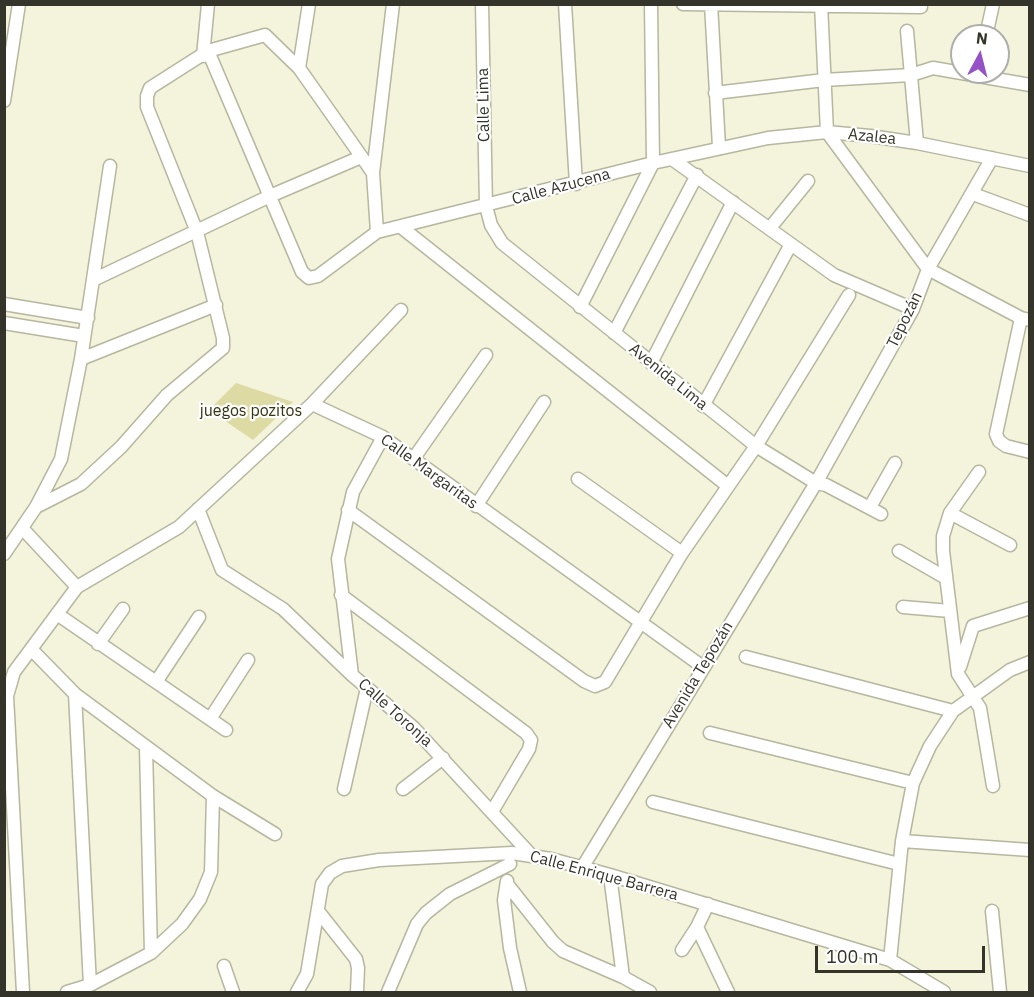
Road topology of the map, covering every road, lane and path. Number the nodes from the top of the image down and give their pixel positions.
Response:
1 (19, 4) edge
2 (208, 4) edge
3 (309, 4) edge
4 (393, 4) edge
5 (482, 4) edge
6 (565, 4) edge
7 (651, 4) edge
8 (683, 4) edge
9 (993, 4) edge
10 (711, 5) edge
11 (821, 6) edge
12 (921, 7) dead end
13 (989, 24) edge
14 (907, 31) dead end
15 (205, 54) junction
16 (299, 68) junction
17 (950, 71) edge
18 (911, 75) junction
19 (824, 80) junction
20 (1010, 81) edge
21 (1029, 85) edge
22 (715, 93) junction
23 (4, 101) edge
24 (827, 132) junction
25 (917, 142) junction
26 (719, 147) junction
27 (361, 157) junction
28 (992, 158) junction
29 (672, 159) junction
30 (654, 163) junction
31 (110, 166) dead end
32 (1029, 166) edge
33 (373, 173) junction
34 (697, 175) junction
35 (808, 181) dead end
36 (576, 184) junction
37 (973, 194) junction
38 (270, 196) junction
39 (733, 201) junction
40 (486, 206) junction
41 (1029, 215) edge
42 (401, 227) junction
43 (770, 228) junction
44 (197, 232) junction
45 (377, 232) junction
46 (791, 244) junction
47 (928, 268) junction
48 (93, 280) junction
49 (849, 295) dead end
50 (4, 304) edge
51 (216, 305) junction
52 (580, 307) junction
53 (913, 309) junction
54 (401, 310) dead end
55 (88, 318) junction
56 (1025, 319) edge
57 (4, 323) edge
58 (614, 333) junction
59 (84, 336) junction
60 (486, 355) dead end
61 (81, 359) junction
62 (651, 363) junction
63 (544, 402) dead end
64 (312, 404) junction
65 (703, 406) junction
66 (383, 436) junction
67 (756, 446) junction
68 (1029, 452) edge
69 (414, 459) junction
70 (895, 463) dead end
71 (979, 472) dead end
72 (578, 479) dead end
73 (816, 483) junction
74 (728, 486) junction
75 (476, 506) junction
76 (36, 507) junction
77 (870, 507) junction
78 (198, 509) junction
79 (348, 510) junction
80 (950, 513) junction
81 (881, 514) dead end
82 (22, 528) junction
83 (1010, 545) dead end
84 (899, 551) dead end
85 (682, 553) junction
86 (4, 554) edge
87 (946, 578) junction
88 (77, 587) junction
89 (341, 595) junction
90 (903, 607) dead end
91 (1029, 608) edge
92 (123, 609) dead end
93 (950, 611) junction
94 (57, 614) junction
95 (199, 616) dead end
96 (640, 624) junction
97 (98, 644) junction
98 (31, 649) junction
99 (746, 657) dead end
100 (248, 660) dead end
101 (1029, 662) edge
102 (703, 667) junction
103 (958, 674) junction
104 (352, 675) junction
105 (156, 682) junction
106 (367, 688) junction
107 (75, 694) junction
108 (972, 696) junction
109 (953, 711) junction
110 (210, 719) junction
111 (226, 730) dead end
112 (710, 733) dead end
113 (146, 748) junction
114 (443, 758) junction
115 (913, 783) junction
116 (993, 786) dead end
117 (344, 789) dead end
118 (403, 789) dead end
119 (213, 796) junction
120 (653, 802) dead end
121 (493, 810) junction
122 (275, 834) dead end
123 (902, 841) junction
124 (1029, 850) edge
125 (532, 856) junction
126 (511, 859) junction
127 (899, 864) junction
128 (582, 868) junction
129 (610, 875) junction
130 (507, 884) junction
131 (708, 904) junction
132 (318, 911) junction
133 (992, 911) dead end
134 (697, 927) junction
135 (682, 950) dead end
136 (152, 953) junction
137 (890, 960) junction
138 (224, 966) dead end
139 (623, 977) junction
140 (90, 985) junction
141 (23, 993) edge
142 (67, 993) edge
143 (233, 993) edge
144 (297, 993) edge
145 (357, 993) edge
146 (388, 993) edge
147 (520, 993) edge
148 (650, 993) edge
149 (728, 993) edge
150 (944, 993) edge
151 (1000, 993) edge

1 - 23 street
2 - 15 street
3 - 16 street
4 - 33 street
5 - 40 street, Calle Lima
6 - 36 street
7 - 30 street
8 - 10 street
9 - 13 street
10 - 11 street
10 - 22 street
11 - 12 street
11 - 19 street
14 - 18 street
15 - 16 street
15 - 38 street
15 - 44 street
16 - 27 street
17 - 18 street
18 - 19 street
18 - 25 street
19 - 22 street
19 - 24 street
20 - 21 street
22 - 26 street
24 - 25 street, Azalea
24 - 26 street, Calle Azucena
24 - 47 street
25 - 28 street, Azalea
26 - 29 street, Calle Azucena
27 - 33 street
27 - 38 street
28 - 32 street, Azalea
28 - 37 street, Tepozán
29 - 30 street, Calle Azucena
29 - 34 street
30 - 36 street, Calle Azucena
30 - 52 street
31 - 48 street
33 - 45 street
34 - 39 street
34 - 58 street
35 - 43 street
36 - 40 street, Calle Azucena
37 - 41 street
37 - 47 street, Tepozán
38 - 44 street
38 - 45 street, Calle Azucena
39 - 43 street
39 - 62 street
40 - 42 street, Calle Azucena
40 - 52 street, Avenida Lima
42 - 45 street, Calle Azucena
42 - 74 street
43 - 46 street
44 - 48 street
44 - 51 street
46 - 53 street
46 - 65 street
47 - 53 street, Tepozán
47 - 56 street
48 - 55 street
49 - 67 street
50 - 55 street
51 - 61 street
51 - 76 street
52 - 58 street, Avenida Lima
53 - 73 street, Tepozán
54 - 64 street
55 - 59 street
56 - 68 street
57 - 59 street
58 - 62 street, Avenida Lima
59 - 61 street
60 - 69 street
61 - 76 street
62 - 65 street, Avenida Lima
63 - 75 street
64 - 66 street, Calle Margaritas
64 - 78 street
65 - 67 street, Avenida Lima
66 - 69 street, Calle Margaritas
66 - 79 street, Calle Toronja
67 - 73 street, Avenida Lima
67 - 74 street
69 - 75 street, Calle Margaritas
70 - 77 street
71 - 80 street
72 - 85 street
73 - 77 street, Avenida Lima
73 - 102 street, Avenida Tepozán
74 - 85 street
75 - 96 street, Calle Margaritas
76 - 82 street
77 - 81 street, Avenida Lima
78 - 88 street
78 - 104 street
79 - 89 street, Calle Toronja
79 - 96 street
80 - 83 street
80 - 87 street
82 - 86 street
82 - 88 street
84 - 87 street
85 - 96 street
87 - 93 street
88 - 94 street
89 - 104 street, Calle Toronja
89 - 121 street
90 - 93 street
91 - 103 street
92 - 97 street
93 - 103 street
94 - 97 street
94 - 98 street
95 - 105 street
96 - 102 street, Calle Margaritas
97 - 105 street
98 - 107 street
98 - 141 street
99 - 109 street
100 - 110 street
101 - 108 street
102 - 128 street, Avenida Tepozán
103 - 108 street
104 - 106 street, Calle Toronja
105 - 110 street
106 - 114 street, Calle Toronja
106 - 117 street
107 - 113 street
107 - 140 street
108 - 109 street
108 - 116 street
109 - 115 street
110 - 111 street
112 - 115 street
113 - 119 street
113 - 136 street
114 - 118 street
114 - 121 street, Calle Toronja
115 - 123 street
119 - 122 street
119 - 136 street
120 - 127 street
121 - 125 street, Calle Toronja
123 - 124 street
123 - 127 street
125 - 126 street, Calle Enrique Barrera
125 - 128 street, Calle Enrique Barrera
126 - 130 street
126 - 132 street, Calle Enrique Barrera
126 - 146 street
127 - 137 street
128 - 129 street, Calle Enrique Barrera
129 - 131 street, Calle Enrique Barrera
129 - 139 street
130 - 139 street
130 - 147 street
131 - 134 street
131 - 137 street, Calle Enrique Barrera
132 - 144 street, Calle Enrique Barrera
132 - 145 street
133 - 151 street
134 - 135 street
134 - 149 street
136 - 140 street
137 - 150 street, Calle Enrique Barrera
138 - 143 street
139 - 148 street
140 - 142 street

